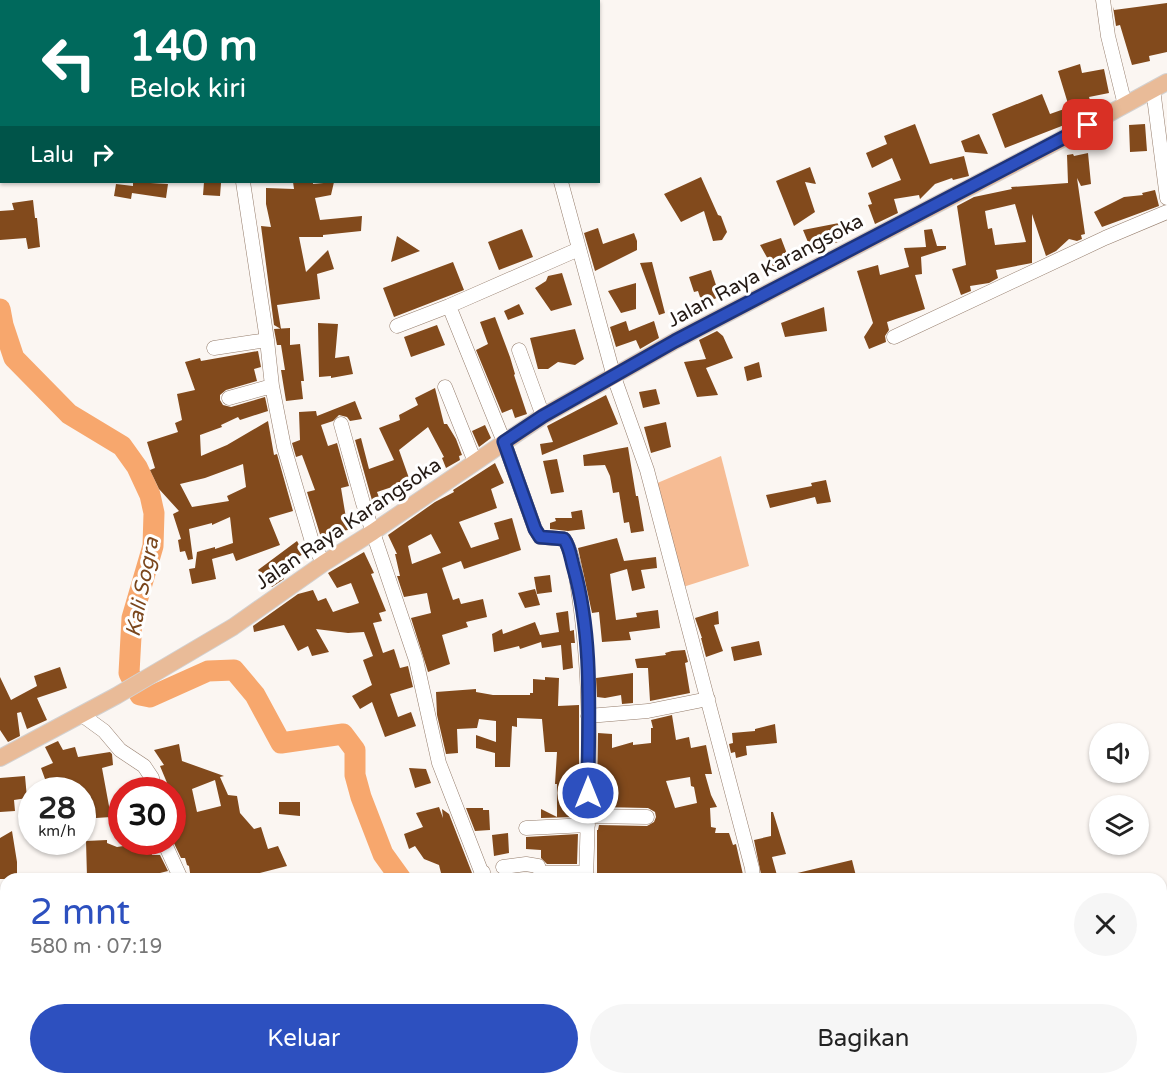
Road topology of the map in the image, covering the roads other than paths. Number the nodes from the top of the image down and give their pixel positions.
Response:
1 (1103, 0) edge
2 (1160, 86) edge
3 (1125, 105) junction
4 (243, 183) edge
5 (561, 183) edge
6 (1167, 198) edge
7 (1167, 212) edge
8 (579, 249) junction
9 (449, 306) junction
10 (397, 326) dead end
11 (894, 337) dead end
12 (267, 340) junction
13 (214, 348) dead end
14 (519, 350) dead end
15 (614, 377) junction
16 (272, 386) junction
17 (445, 387) dead end
18 (229, 398) dead end
19 (543, 416) junction
20 (341, 424) dead end
21 (504, 442) junction
22 (475, 462) junction
23 (373, 532) junction
24 (324, 562) junction
25 (708, 699) junction
26 (82, 715) junction
27 (588, 716) junction
28 (0, 756) edge
29 (151, 777) edge
30 (647, 817) dead end
31 (588, 821) junction
32 (526, 828) dead end
33 (170, 855) edge
34 (503, 867) dead end
35 (483, 872) dead end
36 (178, 873) edge
37 (541, 873) edge
38 (586, 873) edge
39 (752, 873) edge

1 - 3 street
2 - 3 main road, Jalan Raya Karangsoka
2 - 6 street
3 - 15 main road, Jalan Raya Karangsoka
4 - 12 street
5 - 8 street
7 - 11 street
8 - 9 street
8 - 15 street
9 - 10 street
9 - 21 street
12 - 13 street
12 - 16 street
14 - 19 street
15 - 19 main road, Jalan Raya Karangsoka
15 - 25 street
16 - 18 street
16 - 24 street
17 - 22 street
19 - 21 main road, Jalan Raya Karangsoka
20 - 23 street
21 - 22 main road, Jalan Raya Karangsoka
21 - 27 street
22 - 23 main road, Jalan Raya Karangsoka
23 - 24 main road, Jalan Raya Karangsoka
23 - 35 street
24 - 26 main road, Jalan Raya Karangsoka
25 - 27 street
25 - 39 street
26 - 28 main road, Jalan Raya Karangsoka
26 - 29 street
27 - 31 street
30 - 31 street
31 - 32 street
31 - 38 street
33 - 36 street
34 - 37 street

